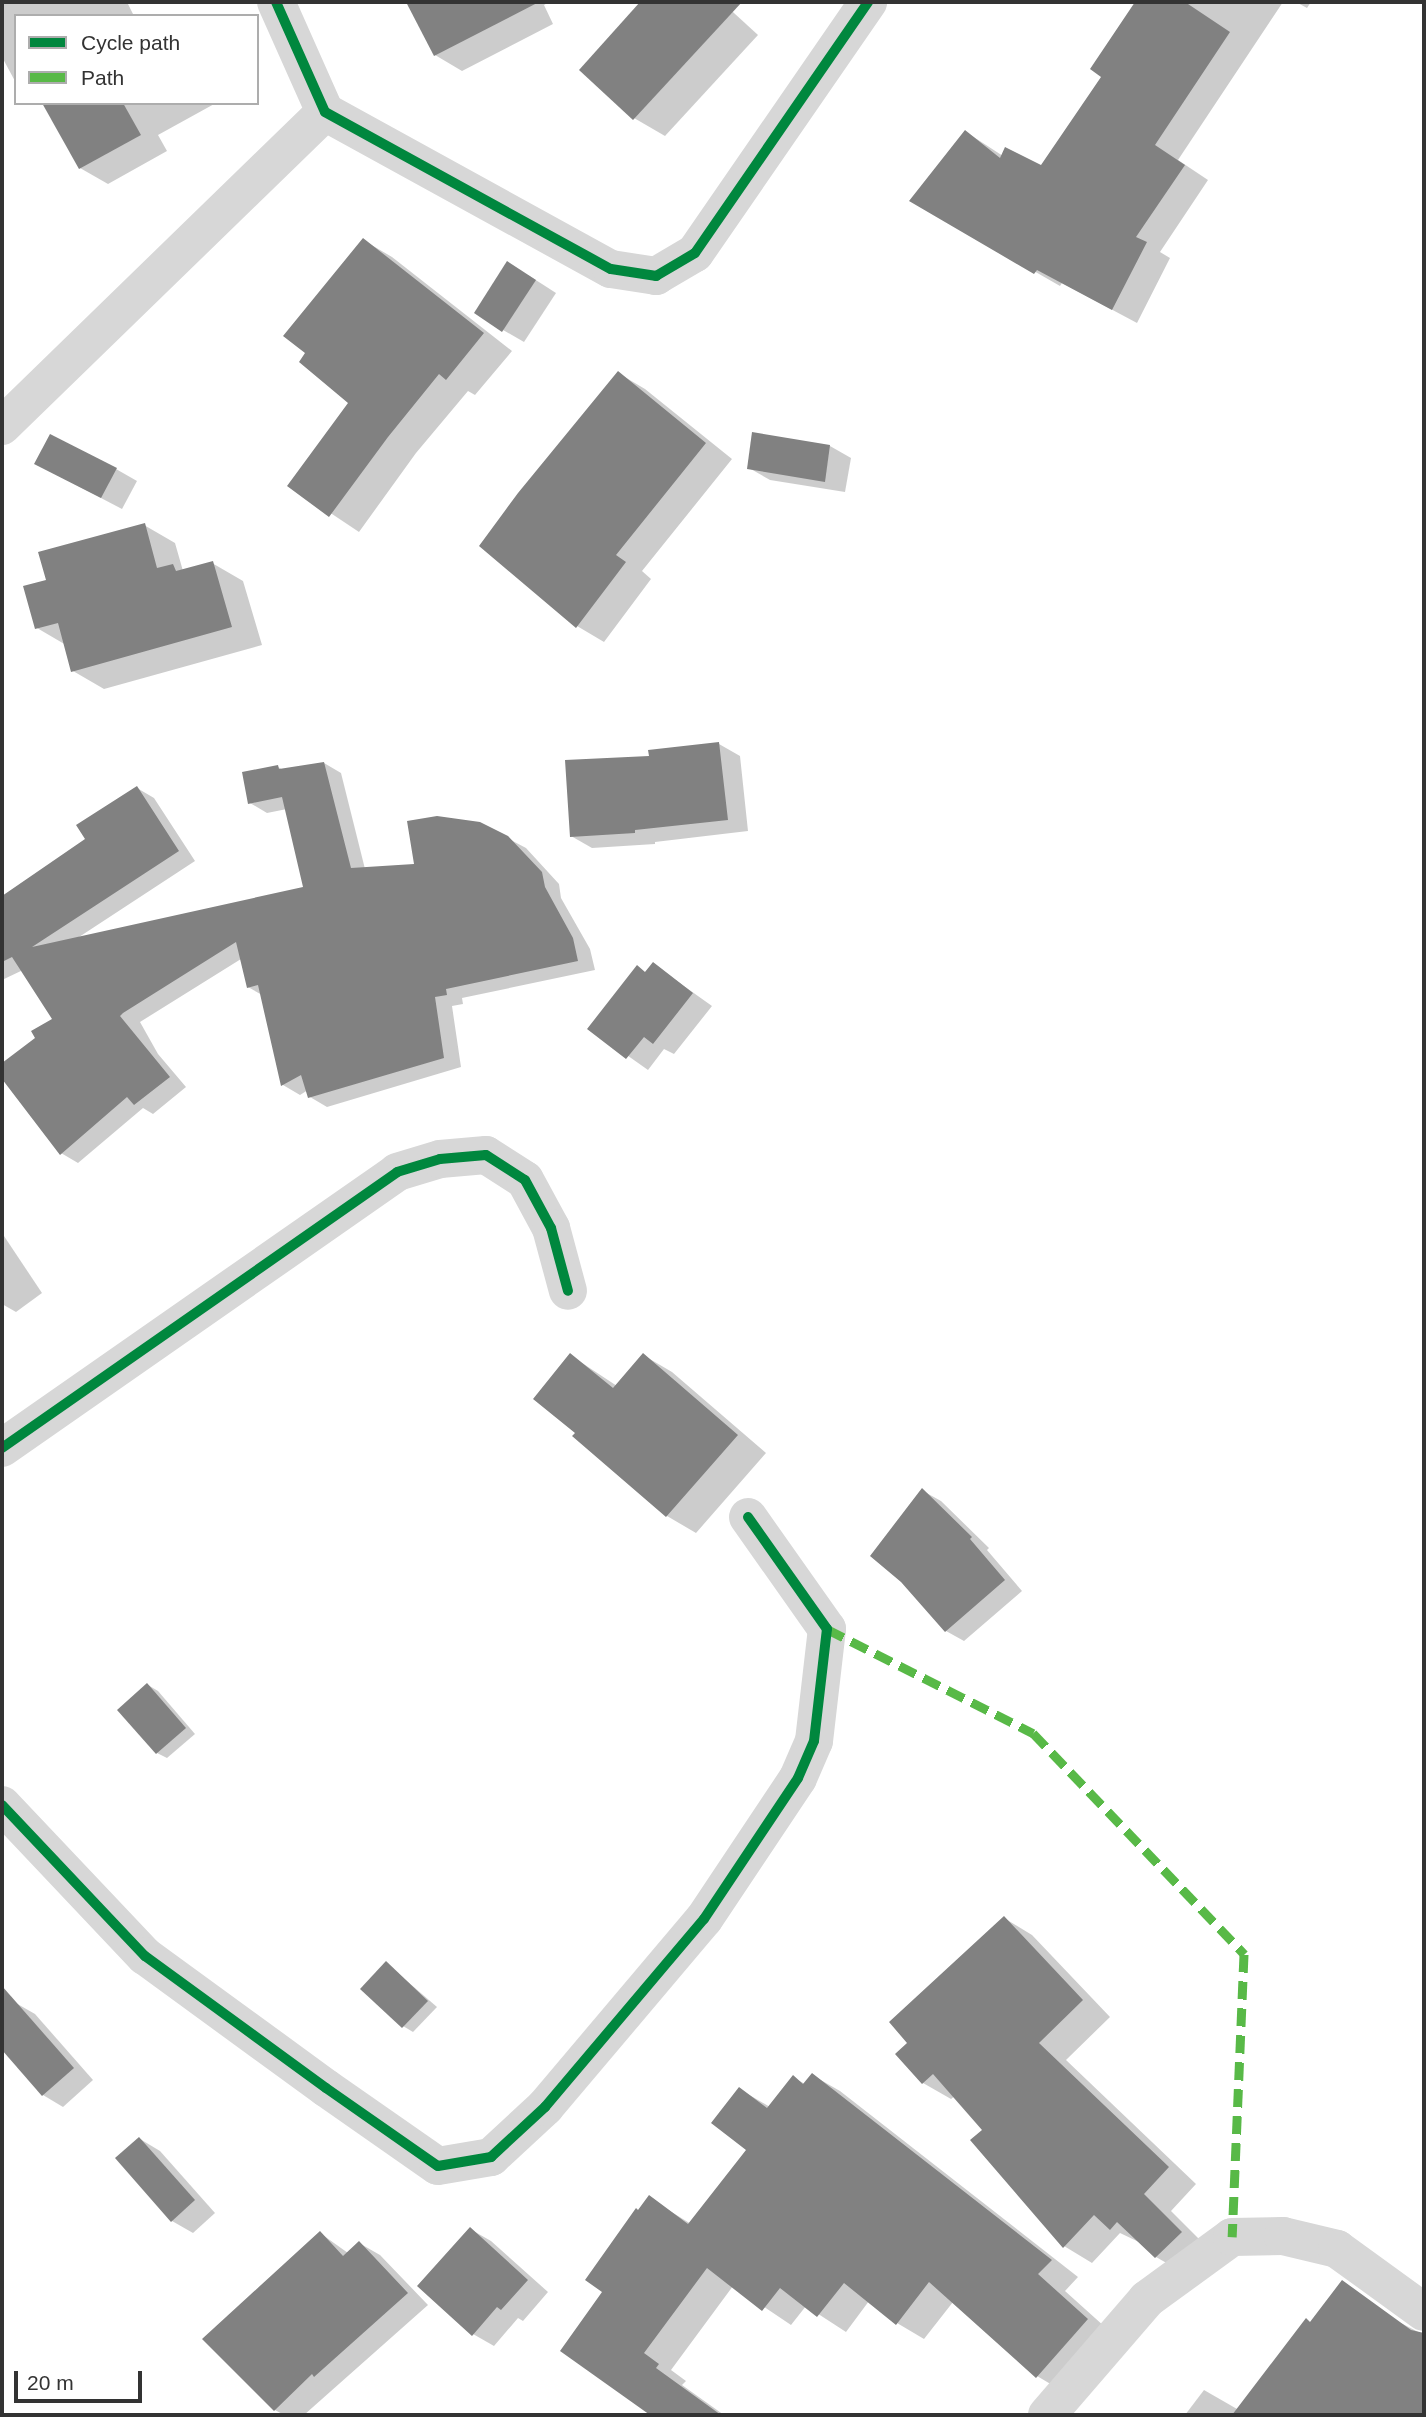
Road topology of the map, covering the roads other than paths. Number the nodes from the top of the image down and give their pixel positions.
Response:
1 (276, 2) edge
2 (868, 2) edge
3 (325, 112) junction
4 (2, 426) edge
5 (568, 1291) dead end
6 (2, 1448) edge
7 (748, 1517) dead end
8 (2, 1805) edge
9 (1424, 2312) edge
10 (1047, 2415) edge

1 - 3 street
2 - 3 street
3 - 4 street
5 - 6 street
7 - 8 street
9 - 10 street

